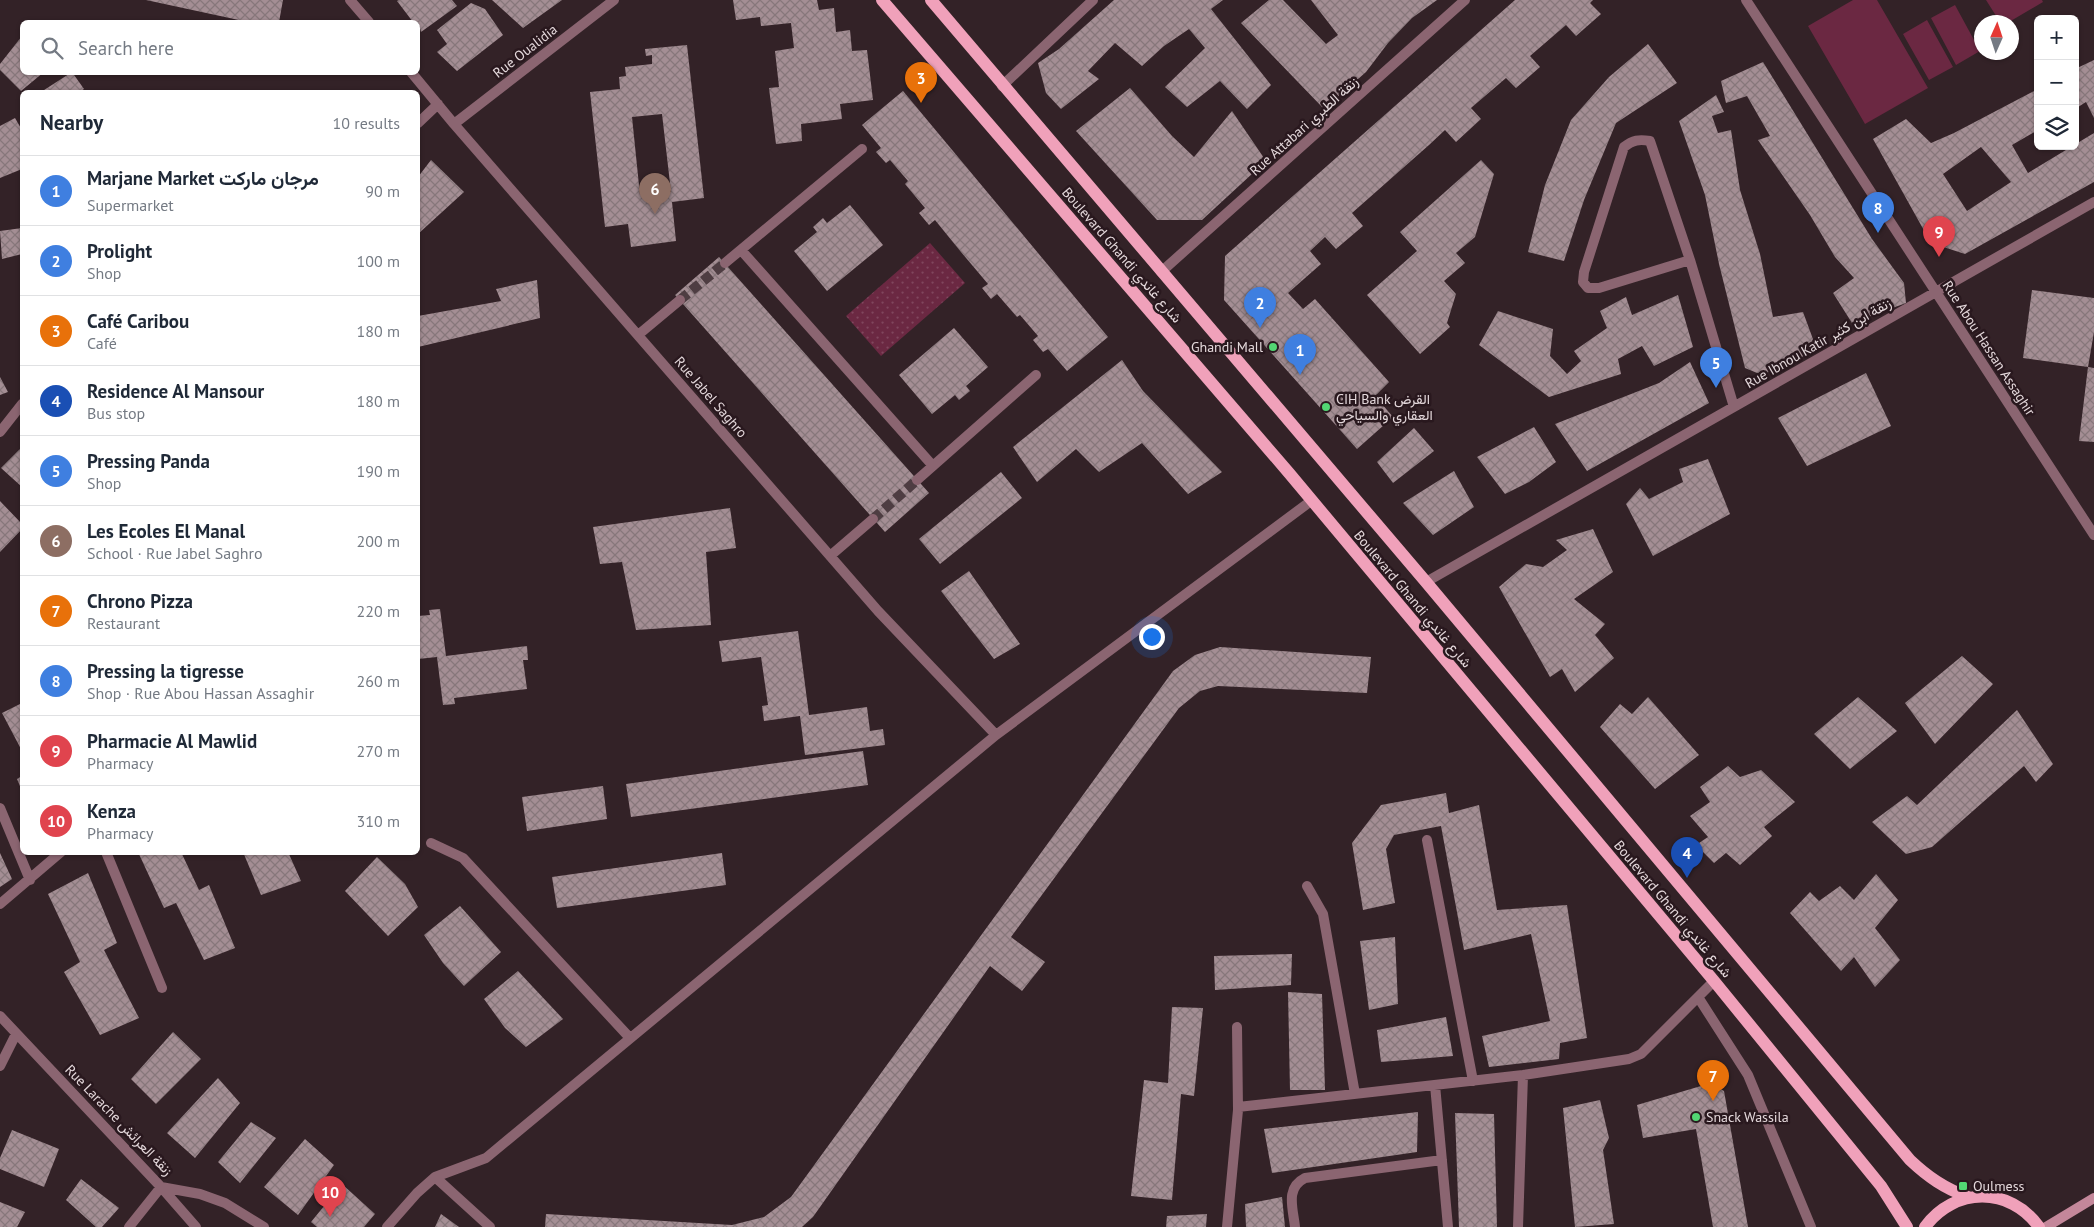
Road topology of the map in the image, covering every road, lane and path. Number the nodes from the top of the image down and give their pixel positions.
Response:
1 (614, 0) edge
2 (882, 0) edge
3 (931, 0) edge
4 (1093, 0) edge
5 (1465, 0) edge
6 (1746, 0) edge
7 (355, 2) edge
8 (368, 20) edge
9 (414, 75) edge
10 (1002, 86) junction
11 (438, 104) junction
12 (420, 122) edge
13 (454, 124) junction
14 (862, 149) dead end
15 (2094, 202) edge
16 (741, 250) junction
17 (1690, 260) junction
18 (725, 263) tunnel mouth
19 (1161, 272) junction
20 (1937, 292) junction
21 (680, 300) tunnel mouth
22 (638, 335) junction
23 (1036, 375) dead end
24 (20, 407) edge
25 (1734, 407) junction
26 (0, 432) edge
27 (933, 466) junction
28 (917, 480) tunnel mouth
29 (1311, 501) junction
30 (873, 519) tunnel mouth
31 (2094, 535) edge
32 (830, 556) junction
33 (1426, 582) junction
34 (996, 735) junction
35 (0, 808) edge
36 (1428, 840) dead end
37 (432, 843) dead end
38 (58, 855) edge
39 (107, 855) edge
40 (30, 880) junction
41 (1308, 886) dead end
42 (0, 904) edge
43 (1714, 981) junction
44 (162, 988) dead end
45 (1698, 997) junction
46 (0, 1016) edge
47 (1236, 1027) dead end
48 (16, 1034) junction
49 (630, 1038) junction
50 (0, 1066) edge
51 (1522, 1076) junction
52 (1473, 1081) junction
53 (1435, 1085) junction
54 (1355, 1094) junction
55 (1238, 1107) junction
56 (1442, 1160) junction
57 (435, 1177) junction
58 (161, 1186) junction
59 (1968, 1197) junction
60 (2094, 1198) edge
61 (129, 1227) edge
62 (196, 1227) edge
63 (264, 1227) edge
64 (387, 1227) edge
65 (490, 1227) edge
66 (1227, 1227) edge
67 (1295, 1227) edge
68 (1448, 1227) edge
69 (1518, 1227) edge
70 (1811, 1227) edge
71 (1907, 1227) edge
72 (1925, 1227) edge
73 (2039, 1227) edge
74 (2046, 1227) edge

1 - 13 street, Rue Oualidia
2 - 29 main road, Boulevard Ghandi شارع غاندي
3 - 10 main road, Boulevard Ghandi شارع غاندي
4 - 10 street
5 - 19 street, Rue Attabari زنقة الطبري
6 - 20 street, Rue Abou Hassan Assaghir
7 - 8 street
9 - 11 street, Rue Jabel Saghro
10 - 19 main road, Boulevard Ghandi شارع غاندي
11 - 12 street
11 - 13 street, Rue Jabel Saghro
13 - 22 street, Rue Jabel Saghro
14 - 16 street
15 - 20 street, Rue Ibnou Katir زنقة ابن كثير
16 - 18 street
16 - 27 street
17 - 17 street
17 - 25 street
19 - 33 main road, Boulevard Ghandi شارع غاندي
20 - 25 street, Rue Ibnou Katir زنقة ابن كثير
20 - 31 street, Rue Abou Hassan Assaghir
21 - 22 street
22 - 32 street, Rue Jabel Saghro
23 - 27 street
24 - 26 street
25 - 33 street, Rue Ibnou Katir زنقة ابن كثير
27 - 28 street
29 - 34 street
29 - 43 main road, Boulevard Ghandi شارع غاندي
30 - 32 street
32 - 34 street, Rue Jabel Saghro
33 - 59 main road, Boulevard Ghandi شارع غاندي
34 - 49 street
35 - 40 street
36 - 52 street
37 - 49 street
38 - 40 street
39 - 44 street
40 - 42 street
41 - 54 street
43 - 45 street
43 - 71 main road, Boulevard Ghandi شارع غاندي
45 - 51 street
45 - 70 street
46 - 48 street, Rue Larache زنقة العرائش
47 - 55 street
48 - 50 street
48 - 58 street, Rue Larache زنقة العرائش
49 - 57 street
51 - 52 street
51 - 69 street
52 - 53 street
53 - 54 street
53 - 56 street
54 - 55 street
55 - 66 street
56 - 67 street
56 - 68 street
57 - 64 street
57 - 65 street
58 - 61 street
58 - 62 street
58 - 63 street, Rue Larache زنقة العرائش
59 - 72 main road
59 - 73 main road
60 - 74 main road

